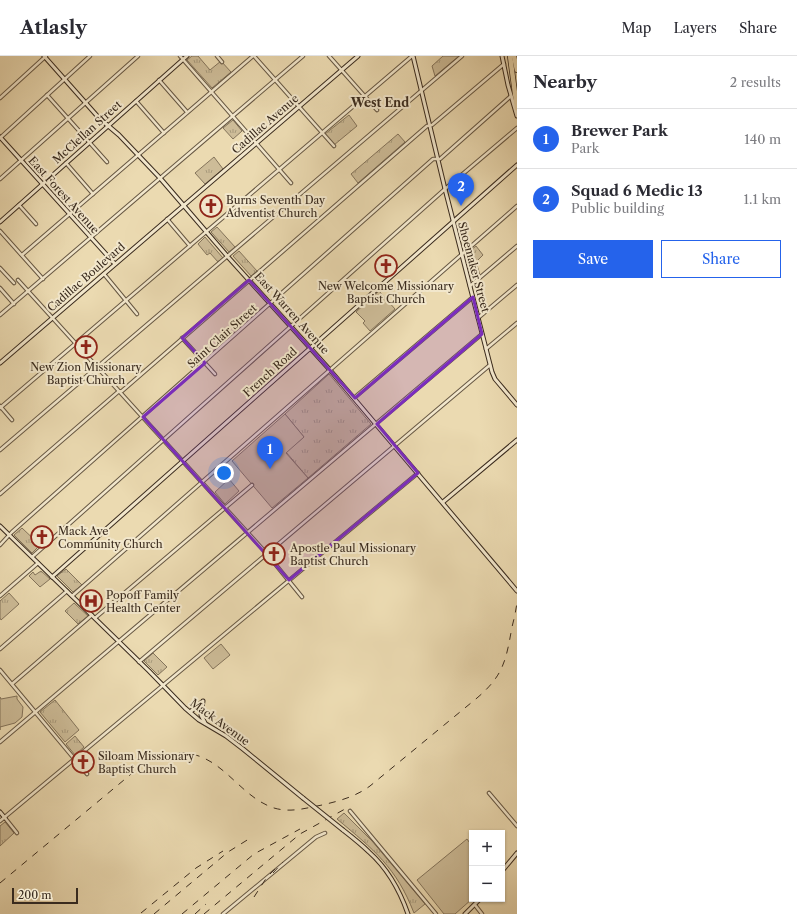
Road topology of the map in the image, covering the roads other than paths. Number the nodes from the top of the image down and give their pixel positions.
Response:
1 (45, 56) edge
2 (90, 56) edge
3 (138, 56) edge
4 (180, 56) edge
5 (187, 56) edge
6 (217, 56) edge
7 (254, 56) edge
8 (303, 56) edge
9 (329, 56) edge
10 (358, 56) edge
11 (412, 56) edge
12 (462, 56) edge
13 (502, 56) edge
14 (510, 56) edge
15 (514, 56) edge
16 (183, 60) junction
17 (222, 62) dead end
18 (504, 64) junction
19 (342, 70) junction
20 (517, 70) edge
21 (65, 79) junction
22 (159, 80) junction
23 (275, 80) junction
24 (211, 92) junction
25 (422, 92) junction
26 (47, 95) junction
27 (511, 96) junction
28 (365, 97) junction
29 (0, 98) edge
30 (136, 101) junction
31 (85, 103) junction
32 (299, 107) junction
33 (517, 108) edge
34 (377, 110) dead end
35 (187, 112) junction
36 (233, 116) junction
37 (517, 116) edge
38 (68, 118) junction
39 (430, 125) junction
40 (108, 126) junction
41 (517, 128) edge
42 (164, 133) junction
43 (322, 133) junction
44 (0, 138) edge
45 (89, 142) junction
46 (256, 143) junction
47 (334, 146) dead end
48 (138, 154) junction
49 (437, 158) junction
50 (21, 160) junction
51 (107, 162) dead end
52 (66, 163) junction
53 (517, 165) edge
54 (279, 170) junction
55 (0, 178) edge
56 (160, 178) junction
57 (291, 183) dead end
58 (42, 184) junction
59 (445, 188) junction
60 (93, 194) junction
61 (19, 205) junction
62 (184, 205) junction
63 (517, 206) edge
64 (70, 214) junction
65 (167, 219) junction
66 (0, 222) edge
67 (453, 222) junction
68 (36, 224) dead end
69 (0, 231) edge
70 (206, 232) junction
71 (91, 238) junction
72 (190, 246) junction
73 (517, 246) edge
74 (462, 254) junction
75 (22, 255) junction
76 (228, 257) junction
77 (115, 264) junction
78 (0, 268) edge
79 (104, 274) junction
80 (42, 279) junction
81 (18, 280) dead end
82 (249, 280) junction
83 (14, 283) dead end
84 (517, 284) edge
85 (470, 286) junction
86 (0, 288) edge
87 (28, 291) junction
88 (473, 297) junction
89 (126, 300) junction
90 (14, 304) junction
91 (271, 304) junction
92 (137, 314) dead end
93 (0, 316) edge
94 (53, 317) junction
95 (478, 318) junction
96 (517, 323) edge
97 (291, 326) junction
98 (482, 334) junction
99 (182, 338) junction
100 (76, 344) junction
101 (310, 348) junction
102 (486, 349) junction
103 (0, 363) edge
104 (205, 363) junction
105 (490, 364) junction
106 (97, 367) junction
107 (330, 370) junction
108 (215, 374) dead end
109 (120, 391) junction
110 (354, 398) junction
111 (517, 405) edge
112 (0, 407) edge
113 (143, 417) junction
114 (12, 420) dead end
115 (377, 424) junction
116 (163, 440) junction
117 (517, 440) edge
118 (395, 445) junction
119 (0, 450) edge
120 (182, 461) junction
121 (418, 473) junction
122 (202, 482) junction
123 (252, 485) dead end
124 (0, 494) edge
125 (443, 502) junction
126 (225, 508) junction
127 (0, 526) edge
128 (248, 533) junction
129 (10, 536) junction
130 (0, 545) edge
131 (266, 554) junction
132 (32, 557) junction
133 (38, 563) junction
134 (52, 577) junction
135 (289, 580) junction
136 (67, 591) junction
137 (517, 591) edge
138 (0, 596) edge
139 (72, 596) junction
140 (302, 597) dead end
141 (93, 617) junction
142 (119, 642) junction
143 (0, 649) edge
144 (139, 662) junction
145 (0, 670) edge
146 (12, 684) junction
147 (163, 686) junction
148 (35, 712) junction
149 (190, 712) junction
150 (206, 724) junction
151 (0, 742) edge
152 (75, 759) junction
153 (88, 774) dead end
154 (489, 793) dead end
155 (350, 811) dead end
156 (0, 812) edge
157 (4, 818) junction
158 (0, 821) edge
159 (517, 826) edge
160 (17, 833) dead end
161 (324, 833) dead end
162 (517, 853) edge
163 (505, 867) edge
164 (478, 902) edge
165 (475, 905) junction
166 (223, 914) edge
167 (408, 914) edge
168 (436, 914) edge
169 (465, 914) edge
170 (482, 914) edge

1 - 21 main road, East Warren Avenue
1 - 29 street
2 - 21 street
3 - 31 street
4 - 16 street
5 - 16 main road, McClellan Street
6 - 17 street
7 - 23 street
7 - 24 street
8 - 23 street
9 - 19 street
10 - 19 main road, Cadillac Avenue
11 - 25 main road, Shoemaker Street
11 - 28 street
12 - 25 street
13 - 18 main road
14 - 33 highway
15 - 20 highway
16 - 22 main road, McClellan Street
16 - 24 street
18 - 27 main road
18 - 39 street
19 - 28 street
19 - 32 main road, Cadillac Avenue
21 - 26 street
21 - 31 main road, East Warren Avenue
22 - 30 main road, McClellan Street
22 - 35 street
23 - 32 street
23 - 36 street
24 - 35 street
24 - 36 street
25 - 39 main road, Shoemaker Street
25 - 76 street
26 - 38 street
26 - 44 street
27 - 37 main road
27 - 49 street, Saint Clair Street
28 - 34 street
28 - 43 street
30 - 40 main road, McClellan Street
30 - 42 street
31 - 38 street
31 - 40 main road, East Warren Avenue
32 - 43 street
32 - 46 main road, Cadillac Avenue
35 - 42 street
36 - 46 street
36 - 56 street
38 - 45 street
38 - 50 street
39 - 49 main road, Shoemaker Street
39 - 82 street
40 - 45 main road, McClellan Street
40 - 48 main road, East Warren Avenue
41 - 59 street
42 - 48 street
43 - 47 street
43 - 54 street
44 - 50 main road, East Forest Avenue
45 - 51 street
45 - 52 main road, McClellan Street
46 - 54 street
46 - 62 main road, Cadillac Avenue
48 - 56 main road, East Warren Avenue
48 - 60 street
49 - 59 main road, Shoemaker Street
49 - 91 street, Saint Clair Street
50 - 55 street
50 - 58 main road, East Forest Avenue
52 - 58 main road, McClellan Street
52 - 60 street
53 - 67 main road, French Road
54 - 57 street
54 - 70 street
56 - 62 main road, East Warren Avenue
56 - 71 street
58 - 61 main road, McClellan Street
58 - 64 main road, East Forest Avenue
59 - 67 main road, Shoemaker Street
59 - 97 street
60 - 64 street
61 - 66 main road, McClellan Street
61 - 68 street
62 - 65 main road, Cadillac Boulevard
62 - 70 main road, East Warren Avenue
63 - 74 street
64 - 71 main road, East Forest Avenue
64 - 75 street
65 - 72 street
65 - 77 main road, Cadillac Boulevard
67 - 74 main road, Shoemaker Street
67 - 101 main road, French Road
69 - 75 street
70 - 72 street
70 - 76 main road, East Warren Avenue
71 - 77 main road, East Forest Avenue
71 - 80 street
72 - 89 street
73 - 85 street
74 - 85 main road, Shoemaker Street
74 - 107 street
75 - 80 street
76 - 82 main road, East Warren Avenue
76 - 106 street
77 - 79 main road, Cadillac Boulevard
78 - 83 street
79 - 89 street
79 - 94 main road, Cadillac Boulevard
80 - 87 street
81 - 87 street
82 - 91 main road, East Warren Avenue
82 - 99 street
84 - 95 street
85 - 88 main road, Shoemaker Street
86 - 90 street
87 - 90 street
87 - 94 street
88 - 95 main road, Shoemaker Street
88 - 110 street
89 - 92 street
89 - 100 street
90 - 93 street
91 - 97 main road, East Warren Avenue
91 - 104 street, Saint Clair Street
94 - 100 street
94 - 103 main road, Cadillac Boulevard
95 - 98 main road, Shoemaker Street
96 - 102 street
97 - 101 main road, East Warren Avenue
97 - 116 street
98 - 102 main road, Shoemaker Street
98 - 115 street
99 - 104 street
99 - 109 street
100 - 106 street
100 - 112 street
101 - 107 main road, East Warren Avenue
101 - 120 main road, French Road
102 - 105 main road, Shoemaker Street
104 - 108 street
104 - 113 street, Saint Clair Street
105 - 111 main road, Shoemaker Street
105 - 118 street
106 - 109 street
106 - 119 street
107 - 110 main road, East Warren Avenue
107 - 122 street
109 - 113 street
109 - 124 street
110 - 115 main road, East Warren Avenue
112 - 114 street
113 - 116 street
113 - 129 street, Saint Clair Street
115 - 118 main road, East Warren Avenue
115 - 128 street
116 - 120 street
116 - 132 street
117 - 125 main road
118 - 121 main road, East Warren Avenue
118 - 131 street
120 - 122 street
120 - 134 main road, French Road
121 - 125 main road, East Warren Avenue
121 - 135 street
122 - 126 street
122 - 139 street
123 - 126 street
125 - 137 main road, East Warren Avenue
126 - 128 street
126 - 141 street
127 - 129 main road, Mack Avenue
128 - 131 street
128 - 142 street
129 - 130 street, Saint Clair Street
129 - 132 main road, Mack Avenue
131 - 135 street
131 - 144 street
132 - 133 main road, Mack Avenue
133 - 134 main road, Mack Avenue
133 - 138 street
134 - 136 main road, Mack Avenue
135 - 140 street
135 - 147 street
136 - 139 main road, Mack Avenue
136 - 143 street
139 - 141 main road, Mack Avenue
141 - 142 main road, Mack Avenue
141 - 146 street
142 - 144 main road, Mack Avenue
142 - 148 street
144 - 147 main road, Mack Avenue
145 - 146 street
146 - 148 street
147 - 149 main road, Mack Avenue
147 - 152 street
148 - 151 street
148 - 152 street
149 - 150 main road, Mack Avenue
149 - 150 main road
150 - 167 main road, Mack Avenue, bridge
152 - 153 street
152 - 157 street
154 - 159 street
155 - 168 street
156 - 157 main road
157 - 158 street
157 - 160 street
161 - 166 street
162 - 163 main road
164 - 165 main road
165 - 169 main road
165 - 170 street

